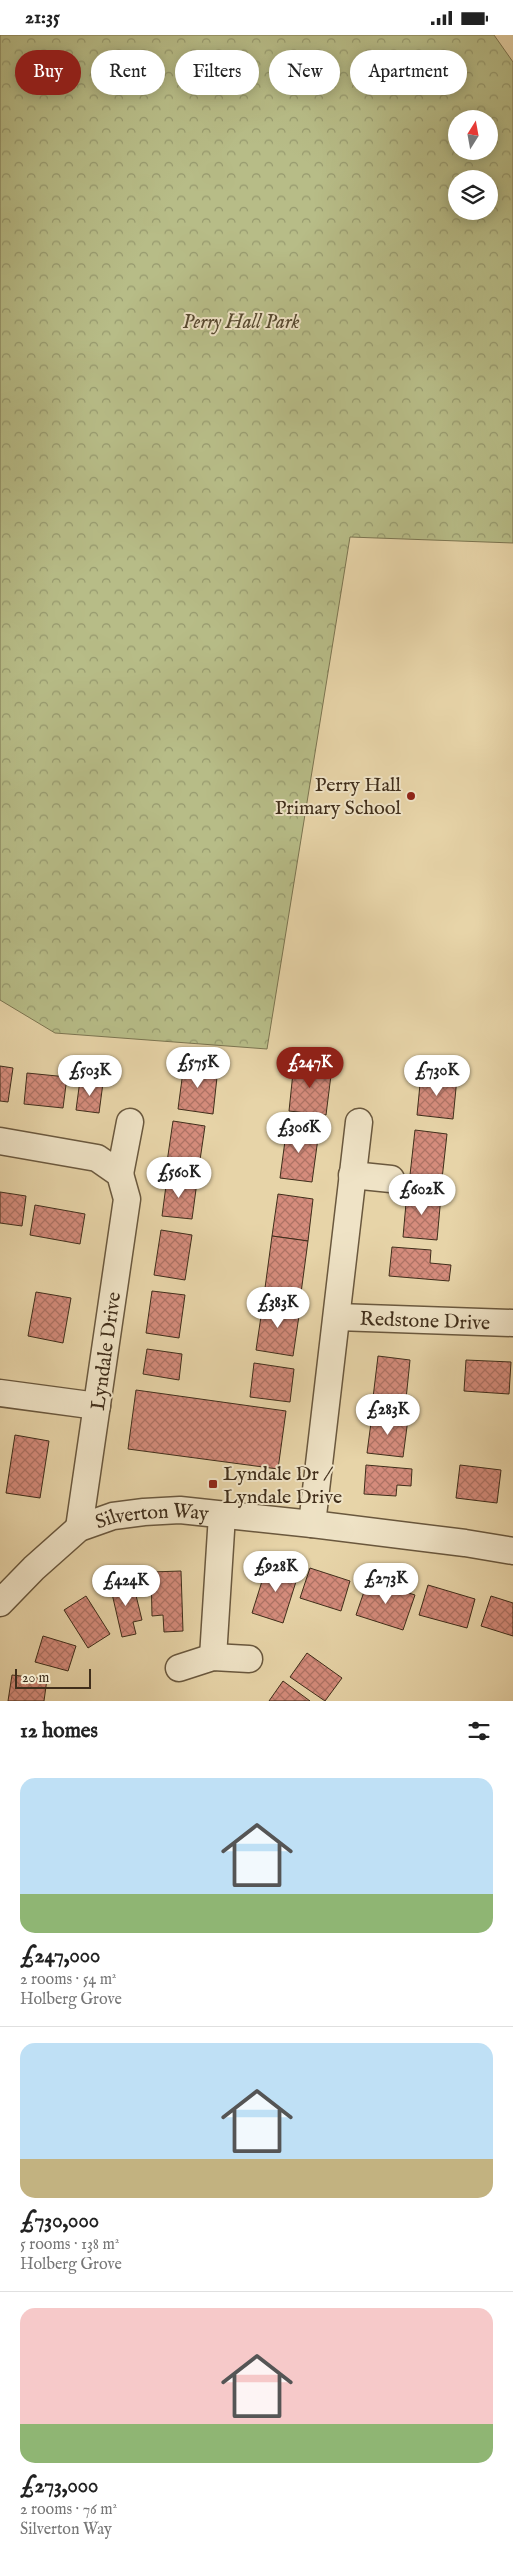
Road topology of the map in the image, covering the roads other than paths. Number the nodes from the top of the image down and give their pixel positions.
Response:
1 (130, 1122) dead end
2 (359, 1122) dead end
3 (0, 1141) edge
4 (120, 1174) junction
5 (352, 1175) junction
6 (391, 1179) dead end
7 (337, 1317) junction
8 (513, 1323) edge
9 (0, 1393) edge
10 (97, 1406) junction
11 (222, 1515) junction
12 (312, 1524) junction
13 (79, 1528) junction
14 (513, 1551) edge
15 (0, 1603) edge
16 (213, 1657) junction
17 (249, 1659) dead end
18 (179, 1668) dead end

1 - 4 street, Lyndale Drive
2 - 5 street
3 - 4 street
4 - 10 street, Lyndale Drive
5 - 6 street
5 - 7 street
7 - 8 street, Redstone Drive
7 - 12 street
9 - 10 street
10 - 13 street, Lyndale Drive
11 - 12 street, Silverton Way
11 - 13 street, Silverton Way
11 - 16 street
12 - 14 street, Silverton Way
13 - 15 street, Silverton Way
16 - 17 street
16 - 18 street

